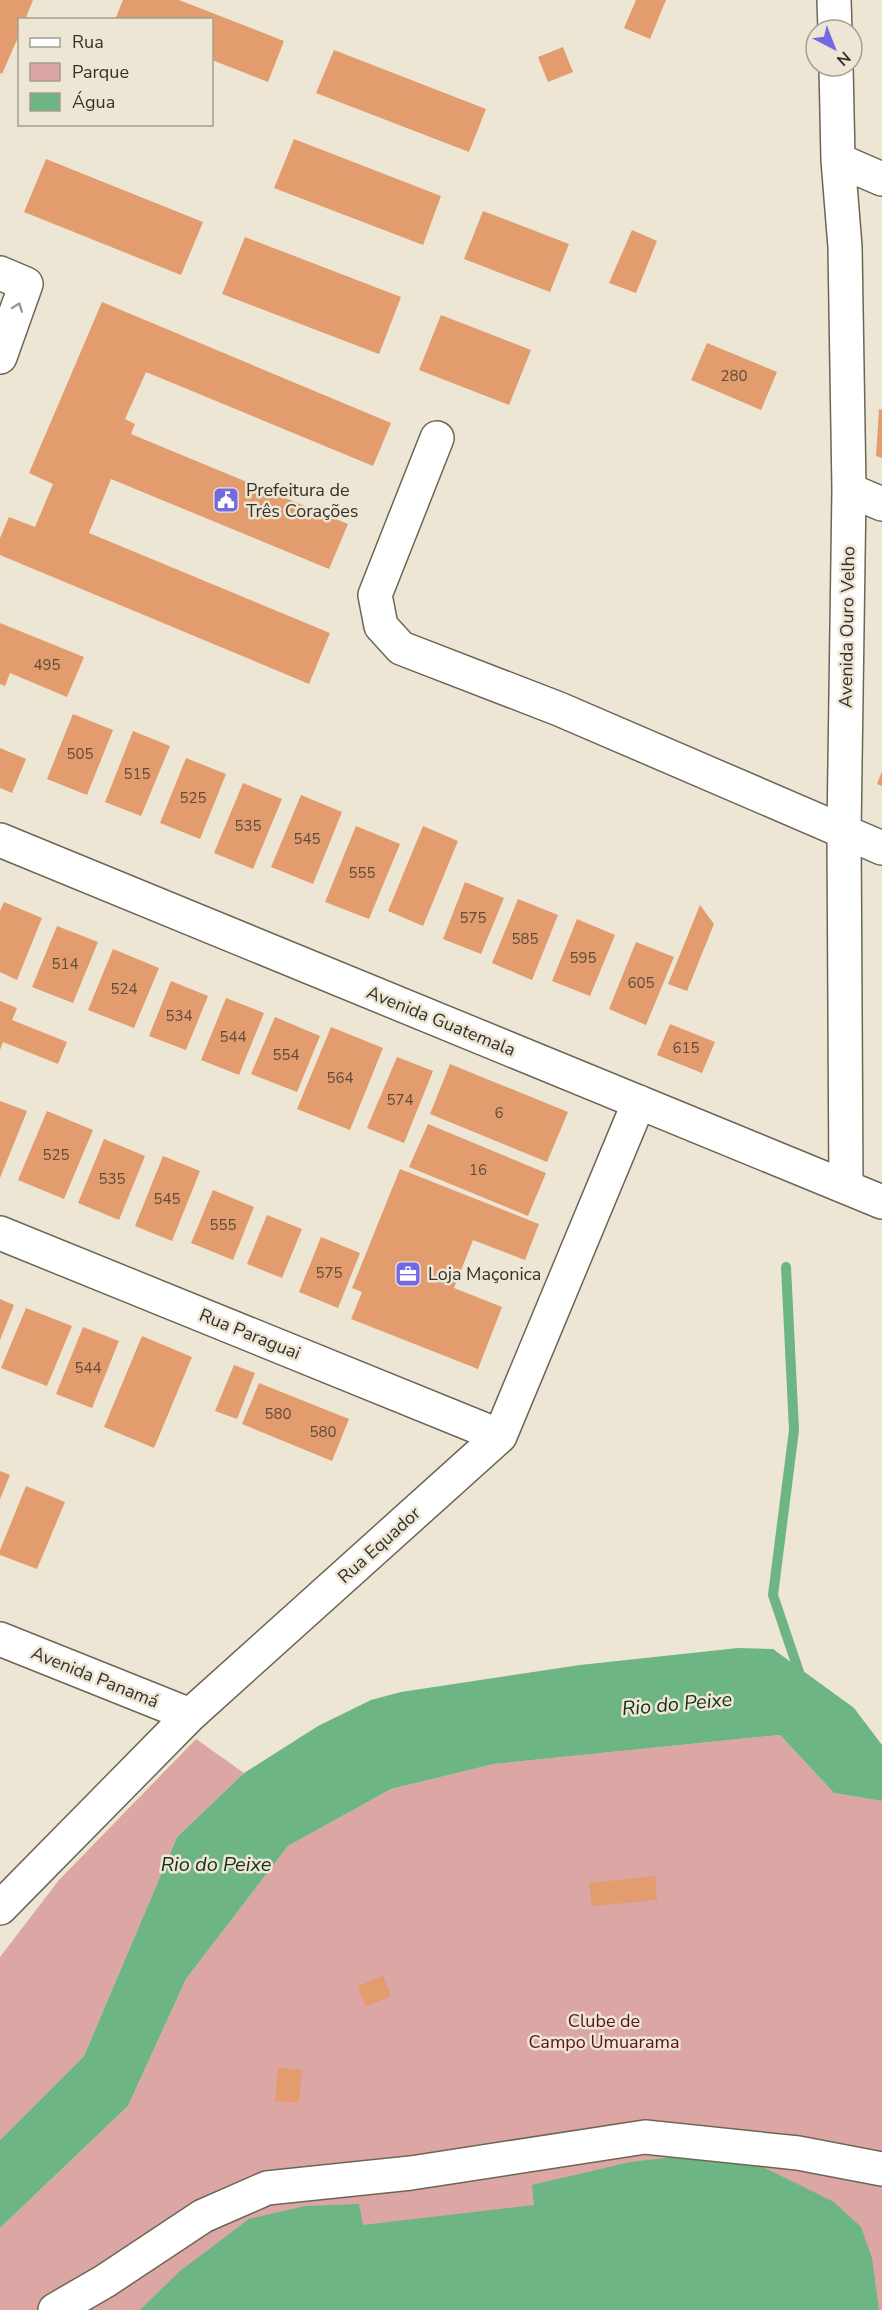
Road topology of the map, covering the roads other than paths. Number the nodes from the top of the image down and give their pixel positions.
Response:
1 (834, 0) edge
2 (835, 18) edge
3 (836, 78) edge
4 (838, 160) junction
5 (882, 179) edge
6 (0, 273) edge
7 (0, 357) edge
8 (437, 438) dead end
9 (849, 490) junction
10 (882, 504) edge
11 (844, 832) junction
12 (0, 840) edge
13 (882, 848) edge
14 (639, 1102) junction
15 (846, 1187) junction
16 (882, 1202) edge
17 (0, 1233) edge
18 (500, 1436) junction
19 (0, 1639) edge
20 (190, 1715) junction
21 (0, 1908) edge
22 (882, 2169) edge
23 (55, 2310) edge

1 - 2 street
3 - 4 street, Avenida Ouro Velho
4 - 5 street
4 - 9 street, Avenida Ouro Velho
7 -> 6 street
8 - 11 street
9 - 10 street
9 - 11 street, Avenida Ouro Velho
11 - 13 street
11 - 15 street, Avenida Ouro Velho
12 - 14 street, Avenida Guatemala
14 - 15 street, Avenida Guatemala
14 - 18 street, Rua Equador
15 - 16 street, Avenida Guatemala
17 - 18 street, Rua Paraguai
18 - 20 street, Rua Equador
19 - 20 street, Avenida Panamá
20 - 21 street, Rua Equador
22 - 23 street

